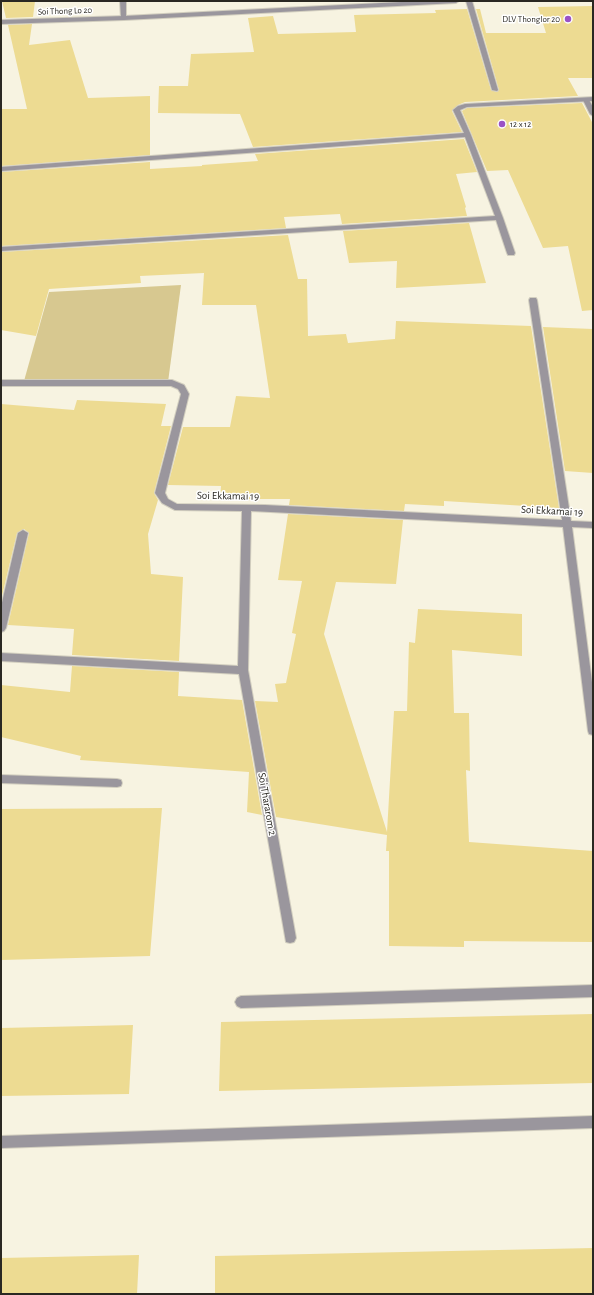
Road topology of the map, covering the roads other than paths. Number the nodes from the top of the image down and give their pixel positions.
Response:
1 (123, 1) edge
2 (456, 1) edge
3 (469, 1) edge
4 (394, 3) edge
5 (124, 18) junction
6 (1, 22) edge
7 (495, 90) dead end
8 (590, 100) edge
9 (593, 114) edge
10 (468, 135) junction
11 (1, 169) edge
12 (499, 218) junction
13 (1, 249) edge
14 (511, 253) dead end
15 (532, 300) dead end
16 (1, 383) edge
17 (247, 508) junction
18 (567, 524) junction
19 (593, 525) edge
20 (23, 533) dead end
21 (1, 628) edge
22 (1, 657) edge
23 (244, 670) junction
24 (593, 731) edge
25 (1, 778) edge
26 (117, 783) dead end
27 (290, 938) dead end
28 (593, 991) edge
29 (242, 1002) dead end
30 (593, 1122) edge
31 (1, 1142) edge

1 - 5 street
2 - 4 street, Soi Thong Lo 20
3 - 7 street
4 - 5 street, Soi Thong Lo 20
5 - 6 street, Soi Thong Lo 20
8 - 9 street
8 - 10 street
10 - 11 street
10 - 12 street
12 - 13 street
12 - 14 street
15 - 18 street
16 - 17 street, Soi Ekkamai 19
17 - 18 street, Soi Ekkamai 19
17 - 23 street, Soi Thararom 2
18 - 19 street, Soi Ekkamai 19
18 - 24 street
20 - 21 street
22 - 23 street
23 - 27 street, Soi Thararom 2
25 - 26 street
28 - 29 street
30 - 31 street

